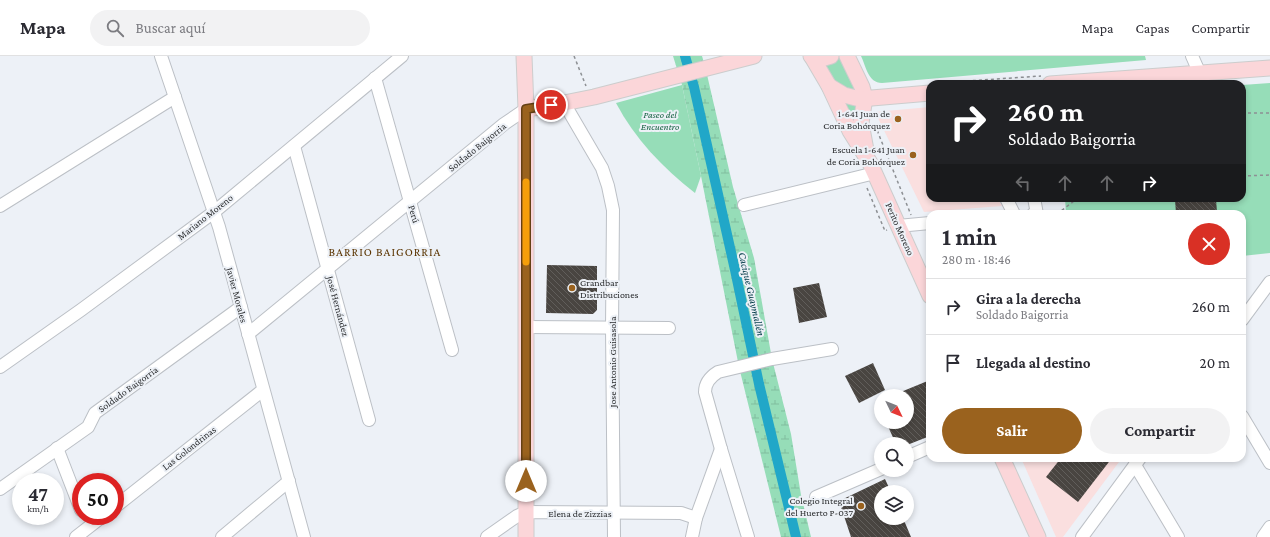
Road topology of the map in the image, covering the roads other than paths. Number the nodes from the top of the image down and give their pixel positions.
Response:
1 (161, 56) edge
2 (524, 56) edge
3 (754, 56) edge
4 (811, 56) edge
5 (831, 56) edge
6 (847, 56) edge
7 (1192, 56) edge
8 (398, 57) edge
9 (1270, 68) edge
10 (1200, 74) junction
11 (375, 78) junction
12 (1110, 80) edge
13 (829, 86) junction
14 (926, 93) edge
15 (175, 97) junction
16 (866, 98) junction
17 (564, 104) junction
18 (526, 109) junction
19 (294, 146) junction
20 (872, 168) junction
21 (410, 201) junction
22 (744, 204) dead end
23 (0, 206) edge
24 (214, 212) junction
25 (926, 223) edge
26 (898, 226) junction
27 (327, 269) junction
28 (1270, 282) edge
29 (926, 287) edge
30 (241, 307) junction
31 (1246, 315) edge
32 (526, 326) junction
33 (612, 328) junction
34 (669, 328) dead end
35 (248, 334) junction
36 (832, 349) dead end
37 (452, 350) dead end
38 (0, 367) edge
39 (263, 390) junction
40 (368, 420) dead end
41 (1246, 423) edge
42 (57, 448) junction
43 (720, 449) junction
44 (926, 449) edge
45 (914, 454) edge
46 (1004, 462) edge
47 (1136, 462) edge
48 (1138, 462) edge
49 (1270, 464) edge
50 (874, 472) edge
51 (289, 481) junction
52 (72, 487) edge
53 (0, 489) edge
54 (816, 497) dead end
55 (124, 500) edge
56 (526, 512) junction
57 (614, 513) junction
58 (696, 518) junction
59 (1270, 527) edge
60 (89, 532) edge
61 (76, 537) edge
62 (222, 537) edge
63 (304, 537) edge
64 (487, 537) edge
65 (526, 537) edge
66 (614, 537) edge
67 (692, 537) edge
68 (748, 537) edge
69 (1038, 537) edge
70 (1082, 537) edge
71 (1178, 537) edge
72 (1263, 537) edge

1 - 15 street, Javier Morales
2 - 18 main road
3 - 17 main road, Soldado Baigorria
4 - 5 main road
4 - 13 main road, Perito Moreno
6 - 16 main road
7 - 10 street
8 - 11 street, Mariano Moreno
9 - 10 main road
10 - 12 main road
11 - 19 street, Mariano Moreno
11 - 21 street, Perú
13 - 16 main road
13 - 20 main road, Perito Moreno
14 - 16 main road
15 - 23 street
15 - 24 street, Javier Morales
16 - 20 main road, Perito Moreno
17 - 18 main road, Soldado Baigorria
17 - 33 street, Jose Antonio Guisasola
18 - 21 street, Soldado Baigorria
18 - 32 main road
19 - 24 street, Mariano Moreno
19 - 27 street, José Hernández
20 - 22 street
20 - 26 main road, Perito Moreno
21 - 27 street, Soldado Baigorria
21 - 37 street, Perú
24 - 30 street, Javier Morales
24 - 38 street, Mariano Moreno
25 - 26 street
26 - 29 main road, Perito Moreno
27 - 35 street, Soldado Baigorria
27 - 40 street, José Hernández
28 - 31 street
30 - 35 street, Javier Morales
30 - 42 street, Soldado Baigorria
32 - 33 street
32 - 56 main road
33 - 34 street
33 - 57 street, Jose Antonio Guisasola
35 - 39 street, Javier Morales
36 - 43 street
39 - 51 street, Javier Morales
39 - 55 street, Las Golondrinas
41 - 49 street
42 - 52 street
42 - 53 street, Soldado Baigorria
43 - 58 street
43 - 68 street
44 - 45 street
46 - 69 main road
47 - 70 street
48 - 71 street
50 - 54 street
51 - 62 street
51 - 63 street, Javier Morales
56 - 57 street, Elena de Zizzias
56 - 64 street
56 - 65 main road
57 - 58 street, Elena de Zizzias
57 - 66 street, Jose Antonio Guisasola
58 - 67 street
59 - 72 street
60 - 61 street

